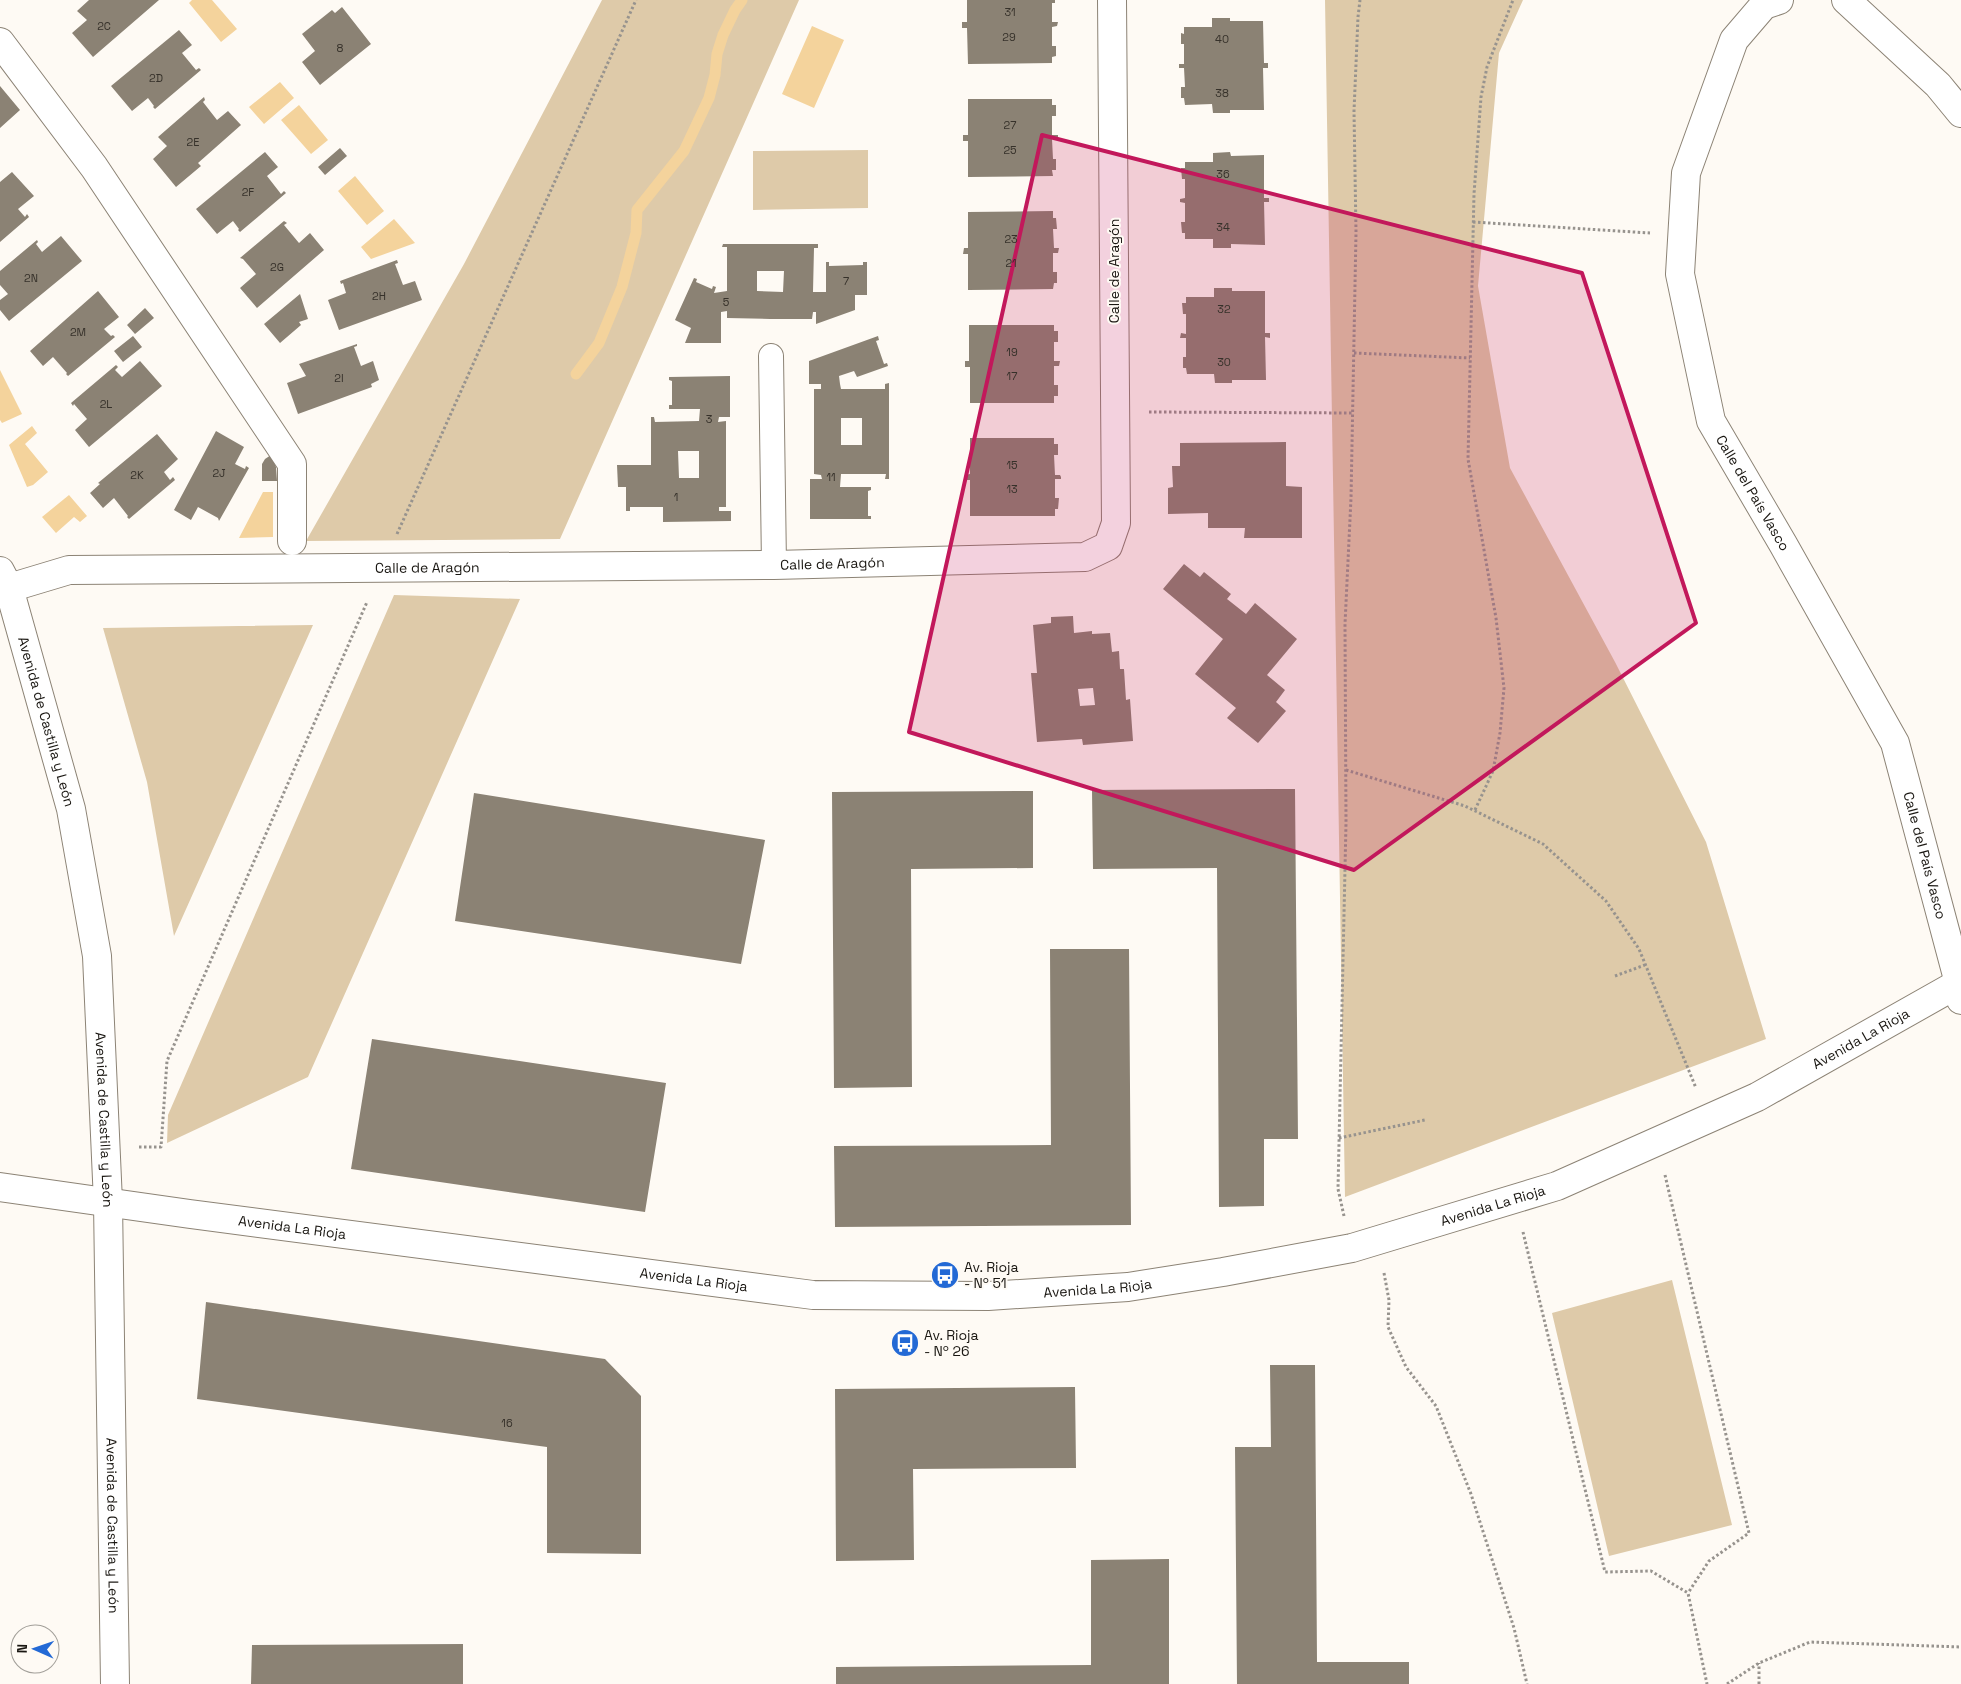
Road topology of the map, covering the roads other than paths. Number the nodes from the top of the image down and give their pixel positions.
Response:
1 (1112, 0) edge
2 (1778, 0) edge
3 (1846, 0) edge
4 (0, 42) edge
5 (1961, 113) edge
6 (771, 356) dead end
7 (292, 541) dead end
8 (774, 565) junction
9 (4, 580) edge
10 (1960, 989) edge
11 (0, 1187) edge
12 (108, 1202) junction
13 (115, 1684) edge

1 - 8 street, Calle de Aragón
2 - 10 street, Calle del País Vasco
3 - 5 street
4 - 7 street
6 - 8 street
8 - 9 street, Calle de Aragón
9 - 12 street, Avenida de Castilla y León
10 - 12 street, Avenida La Rioja
11 - 12 street, Avenida La Rioja
12 - 13 street, Avenida de Castilla y León

